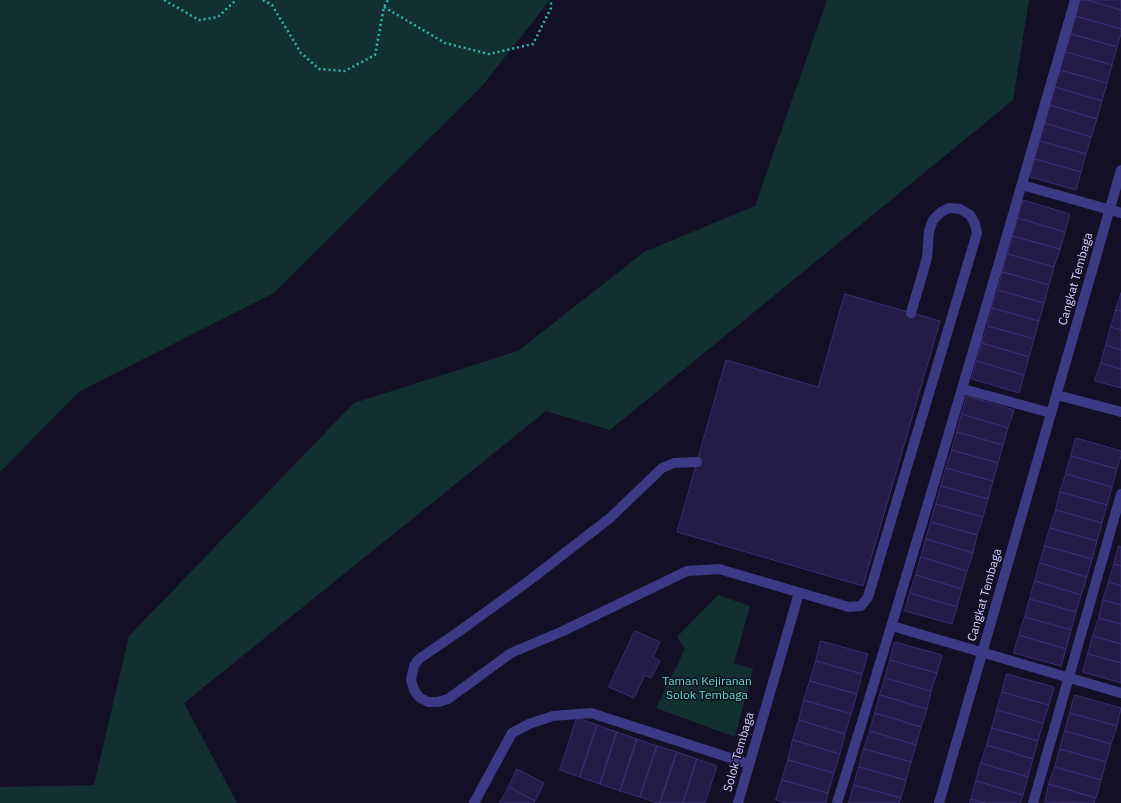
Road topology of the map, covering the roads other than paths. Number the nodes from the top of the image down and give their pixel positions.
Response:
1 (1075, 0) edge
2 (1121, 170) edge
3 (1022, 185) junction
4 (1110, 210) junction
5 (1121, 214) edge
6 (911, 313) dead end
7 (963, 389) junction
8 (1057, 395) junction
9 (1121, 412) edge
10 (1051, 413) junction
11 (697, 462) dead end
12 (1121, 494) edge
13 (799, 593) junction
14 (892, 626) junction
15 (982, 652) junction
16 (1068, 677) junction
17 (1121, 692) edge
18 (750, 764) junction
19 (474, 803) edge
20 (738, 803) edge
21 (837, 803) edge
22 (939, 803) edge
23 (1033, 803) edge

1 - 3 street
2 - 4 street, Cangkat Tembaga
3 - 4 street
3 - 7 street
4 - 5 street
4 - 8 street, Cangkat Tembaga
6 - 13 street
7 - 10 street
7 - 14 street
8 - 9 street
8 - 10 street, Cangkat Tembaga
10 - 15 street, Cangkat Tembaga
11 - 13 street
12 - 16 street
13 - 18 street, Solok Tembaga
14 - 15 street
14 - 21 street
15 - 16 street
15 - 22 street, Cangkat Tembaga
16 - 17 street
16 - 23 street
18 - 19 street
18 - 20 street, Solok Tembaga

